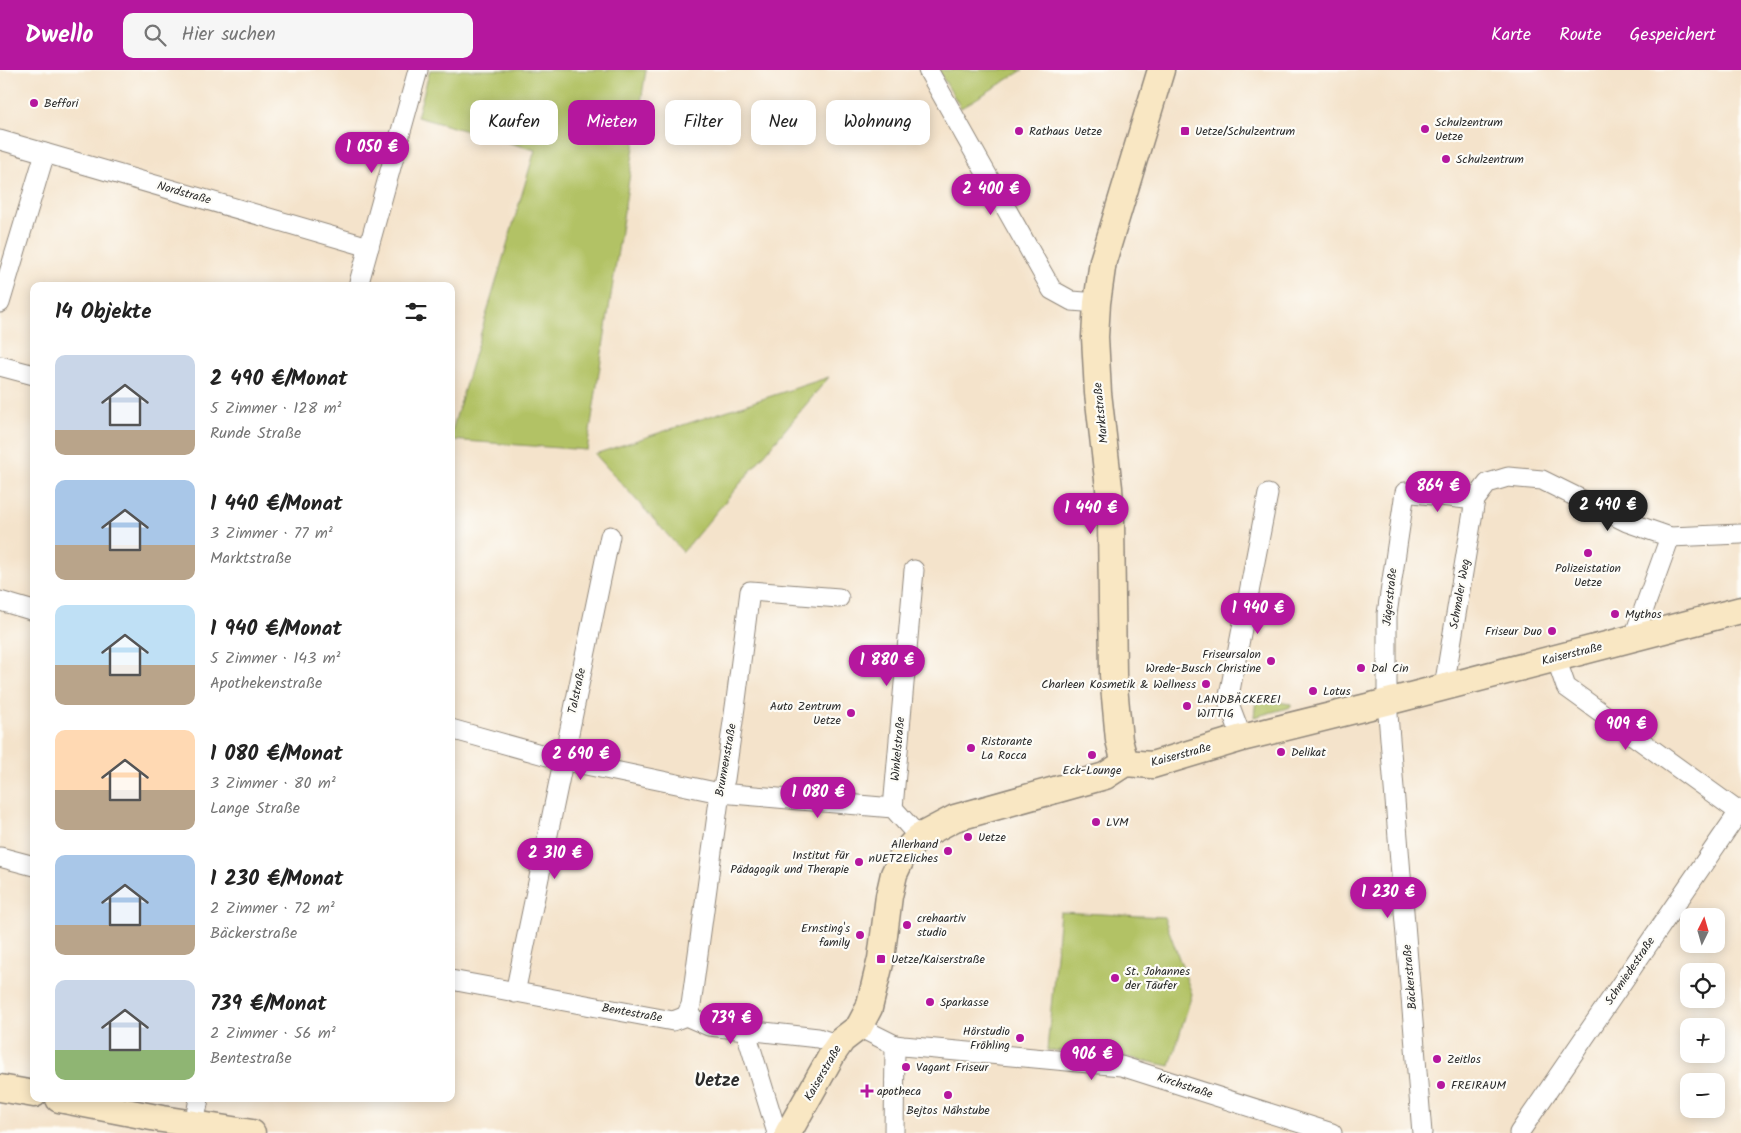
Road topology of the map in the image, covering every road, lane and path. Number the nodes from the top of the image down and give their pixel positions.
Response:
1 (418, 70) edge
2 (928, 70) edge
3 (1161, 70) edge
4 (0, 140) edge
5 (45, 153) junction
6 (369, 247) junction
7 (7, 256) edge
8 (359, 282) edge
9 (0, 303) edge
10 (1097, 303) junction
11 (0, 366) edge
12 (30, 374) edge
13 (1268, 494) dead end
14 (1476, 500) junction
15 (1741, 534) edge
16 (610, 536) dead end
17 (1670, 537) junction
18 (914, 570) dead end
19 (839, 598) dead end
20 (0, 602) edge
21 (30, 610) edge
22 (1741, 610) edge
23 (1633, 639) junction
24 (1556, 658) junction
25 (1444, 687) junction
26 (1387, 702) junction
27 (455, 729) edge
28 (1242, 738) junction
29 (562, 760) junction
30 (1125, 763) junction
31 (720, 794) junction
32 (893, 808) junction
33 (1740, 810) edge
34 (920, 837) junction
35 (0, 857) edge
36 (30, 865) edge
37 (455, 981) edge
38 (515, 993) junction
39 (686, 1016) junction
40 (859, 1027) junction
41 (745, 1029) junction
42 (839, 1045) junction
43 (894, 1045) junction
44 (0, 1088) edge
45 (30, 1093) edge
46 (80, 1102) edge
47 (194, 1118) edge
48 (252, 1133) edge
49 (777, 1133) edge
50 (788, 1133) edge
51 (894, 1133) edge
52 (1332, 1133) edge
53 (1422, 1133) edge
54 (1519, 1133) edge

1 - 6 street
2 - 10 street
3 - 10 street, Marktstraße
4 - 5 street, Nordstraße
5 - 6 street, Nordstraße
5 - 7 street
6 - 8 street
7 - 9 street
10 - 30 street, Marktstraße
11 - 12 street
13 - 28 street
14 - 17 street
14 - 25 street, Schmaler Weg
14 - 26 street, Jägerstraße
15 - 17 street
16 - 29 street, Talstraße
17 - 23 street
18 - 32 street, Winkelstraße
19 - 31 street, Brunnenstraße
20 - 21 street
22 - 23 street, Kaiserstraße
23 - 24 street, Kaiserstraße
24 - 25 street, Kaiserstraße
24 - 33 street
25 - 26 street, Kaiserstraße
26 - 28 street, Kaiserstraße
26 - 53 street, Bäckerstraße
27 - 29 street
28 - 30 street, Kaiserstraße
29 - 31 street
29 - 38 street, Talstraße
30 - 34 street, Kaiserstraße
31 - 32 street
31 - 39 street, Brunnenstraße
32 - 34 street
33 - 54 street, Schmiedestraße
34 - 40 street, Kaiserstraße
35 - 36 street
37 - 38 street, Bentestraße
38 - 39 street, Bentestraße
39 - 41 street
40 - 42 street, Kaiserstraße
40 - 43 street, Kirchstraße
41 - 42 street
41 - 49 street
42 - 50 street, Kaiserstraße
43 - 51 street
43 - 52 street, Kirchstraße
44 - 45 street
46 - 47 street
47 - 48 street

